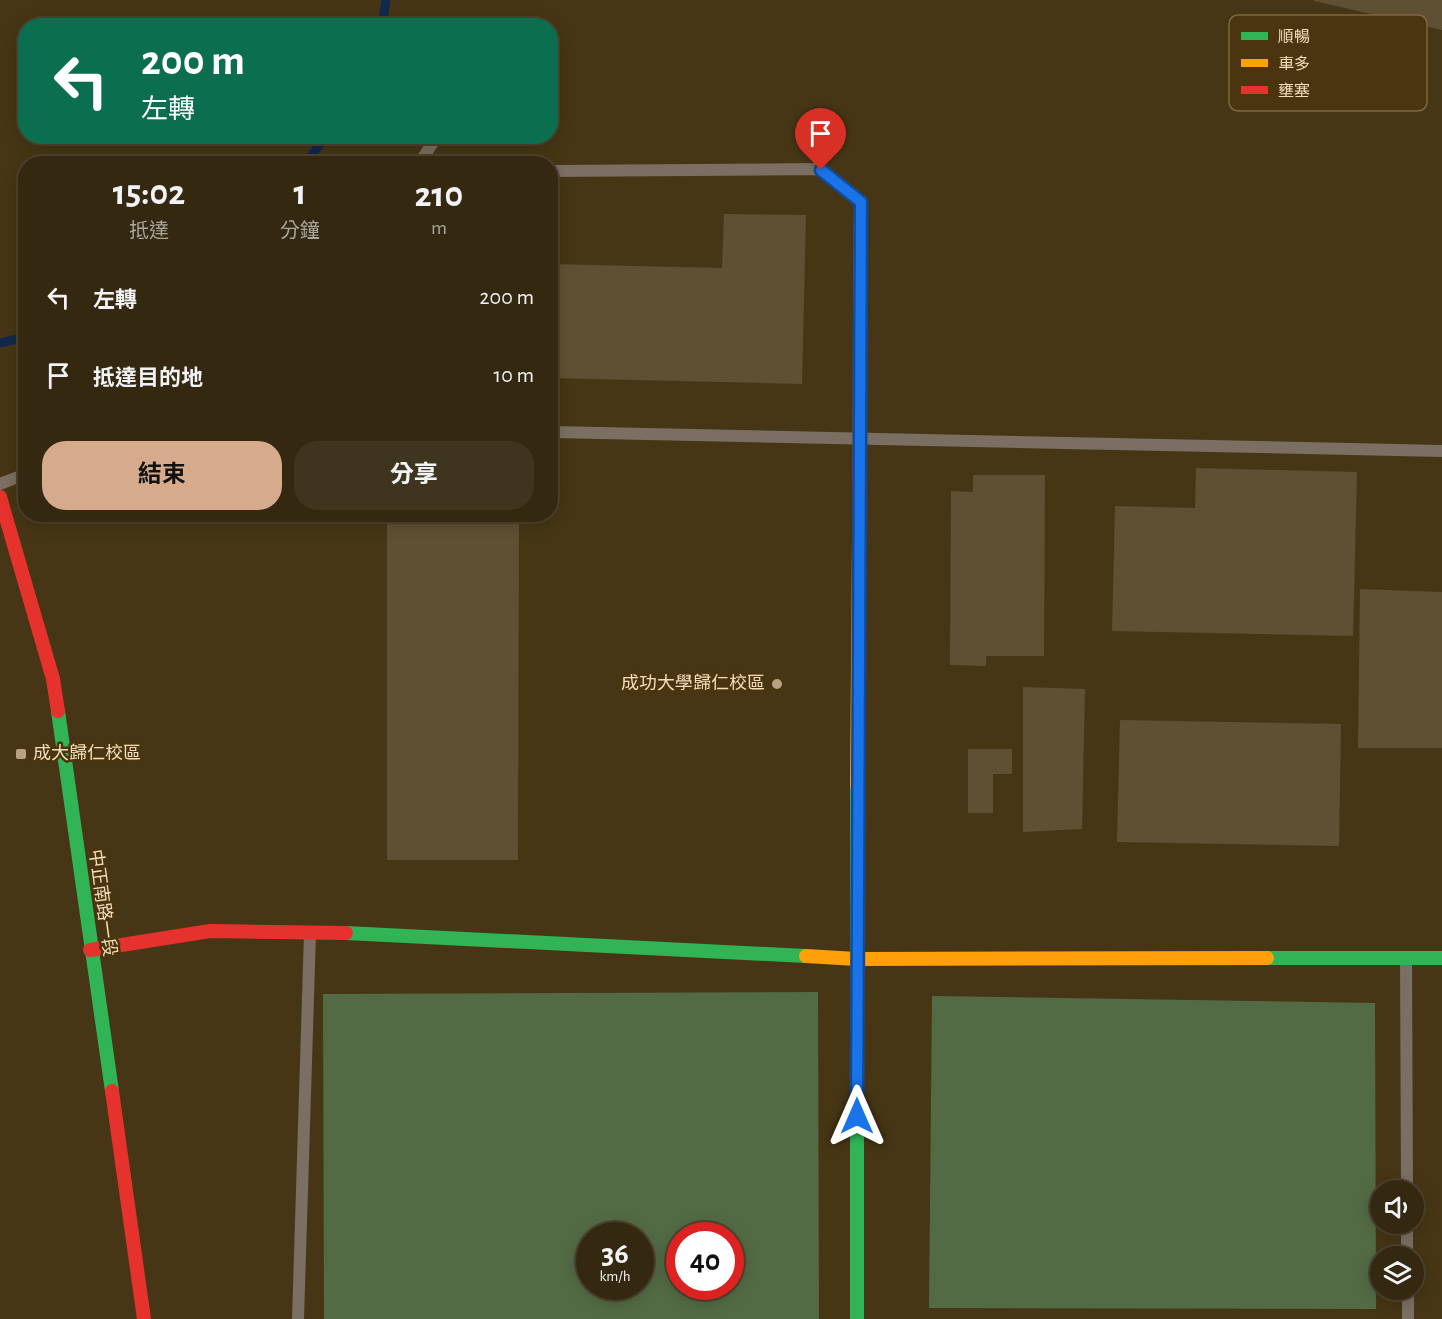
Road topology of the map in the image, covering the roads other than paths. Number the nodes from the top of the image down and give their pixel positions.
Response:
1 (558, 171) edge
2 (861, 202) joint
3 (558, 432) edge
4 (859, 438) junction
5 (1442, 451) edge
6 (18, 477) edge
7 (0, 484) edge
8 (0, 497) edge
9 (310, 931) junction
10 (90, 950) junction
11 (856, 958) junction
12 (1406, 958) junction
13 (1442, 958) edge
14 (1407, 1180) edge
15 (1408, 1300) edge
16 (144, 1319) edge
17 (298, 1319) edge
18 (857, 1319) edge
19 (1408, 1319) edge

1 - 2 lane
2 - 4 street
3 - 4 lane
4 - 5 lane
4 - 11 street
6 - 7 lane
8 - 10 street, 中正南路一段
9 - 10 street
9 - 11 street
9 - 17 lane
10 - 16 street, 中正南路一段
11 - 12 street
11 - 18 street
12 - 13 street
12 - 14 lane
15 - 19 lane

